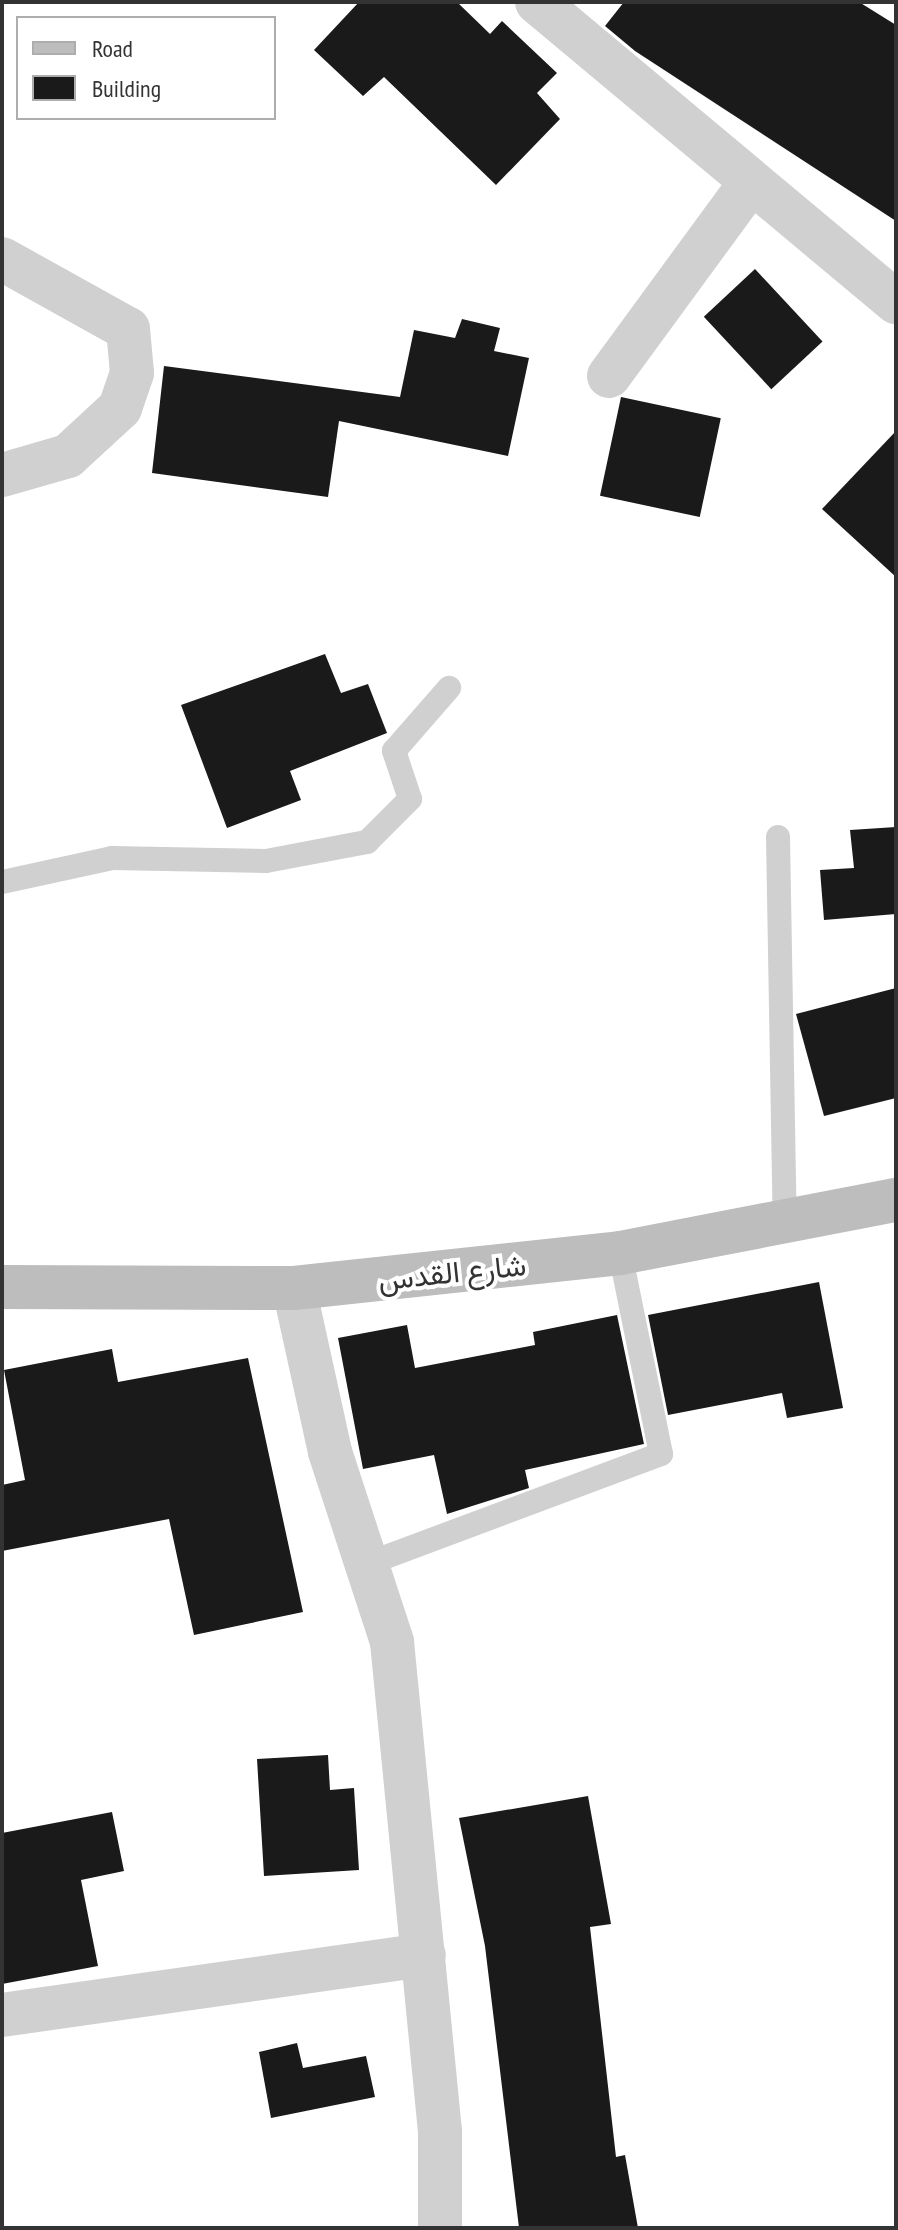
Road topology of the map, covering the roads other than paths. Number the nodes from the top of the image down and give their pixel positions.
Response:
1 (537, 2) edge
2 (750, 183) junction
3 (2, 259) edge
4 (896, 302) edge
5 (609, 376) dead end
6 (2, 475) edge
7 (449, 688) dead end
8 (778, 837) dead end
9 (2, 882) edge
10 (896, 1200) edge
11 (785, 1226) junction
12 (620, 1253) junction
13 (2, 1287) edge
14 (294, 1288) junction
15 (367, 1564) junction
16 (424, 1955) junction
17 (2, 2015) edge
18 (440, 2228) edge

1 - 2 street
2 - 4 street
2 - 5 street
3 - 6 street
7 - 9 lane
8 - 11 lane
10 - 11 main road, شارع القدس
11 - 12 main road, شارع القدس
12 - 14 main road, شارع القدس
12 - 15 lane
13 - 14 main road, شارع القدس
14 - 15 street
15 - 16 street
16 - 17 street
16 - 18 street

